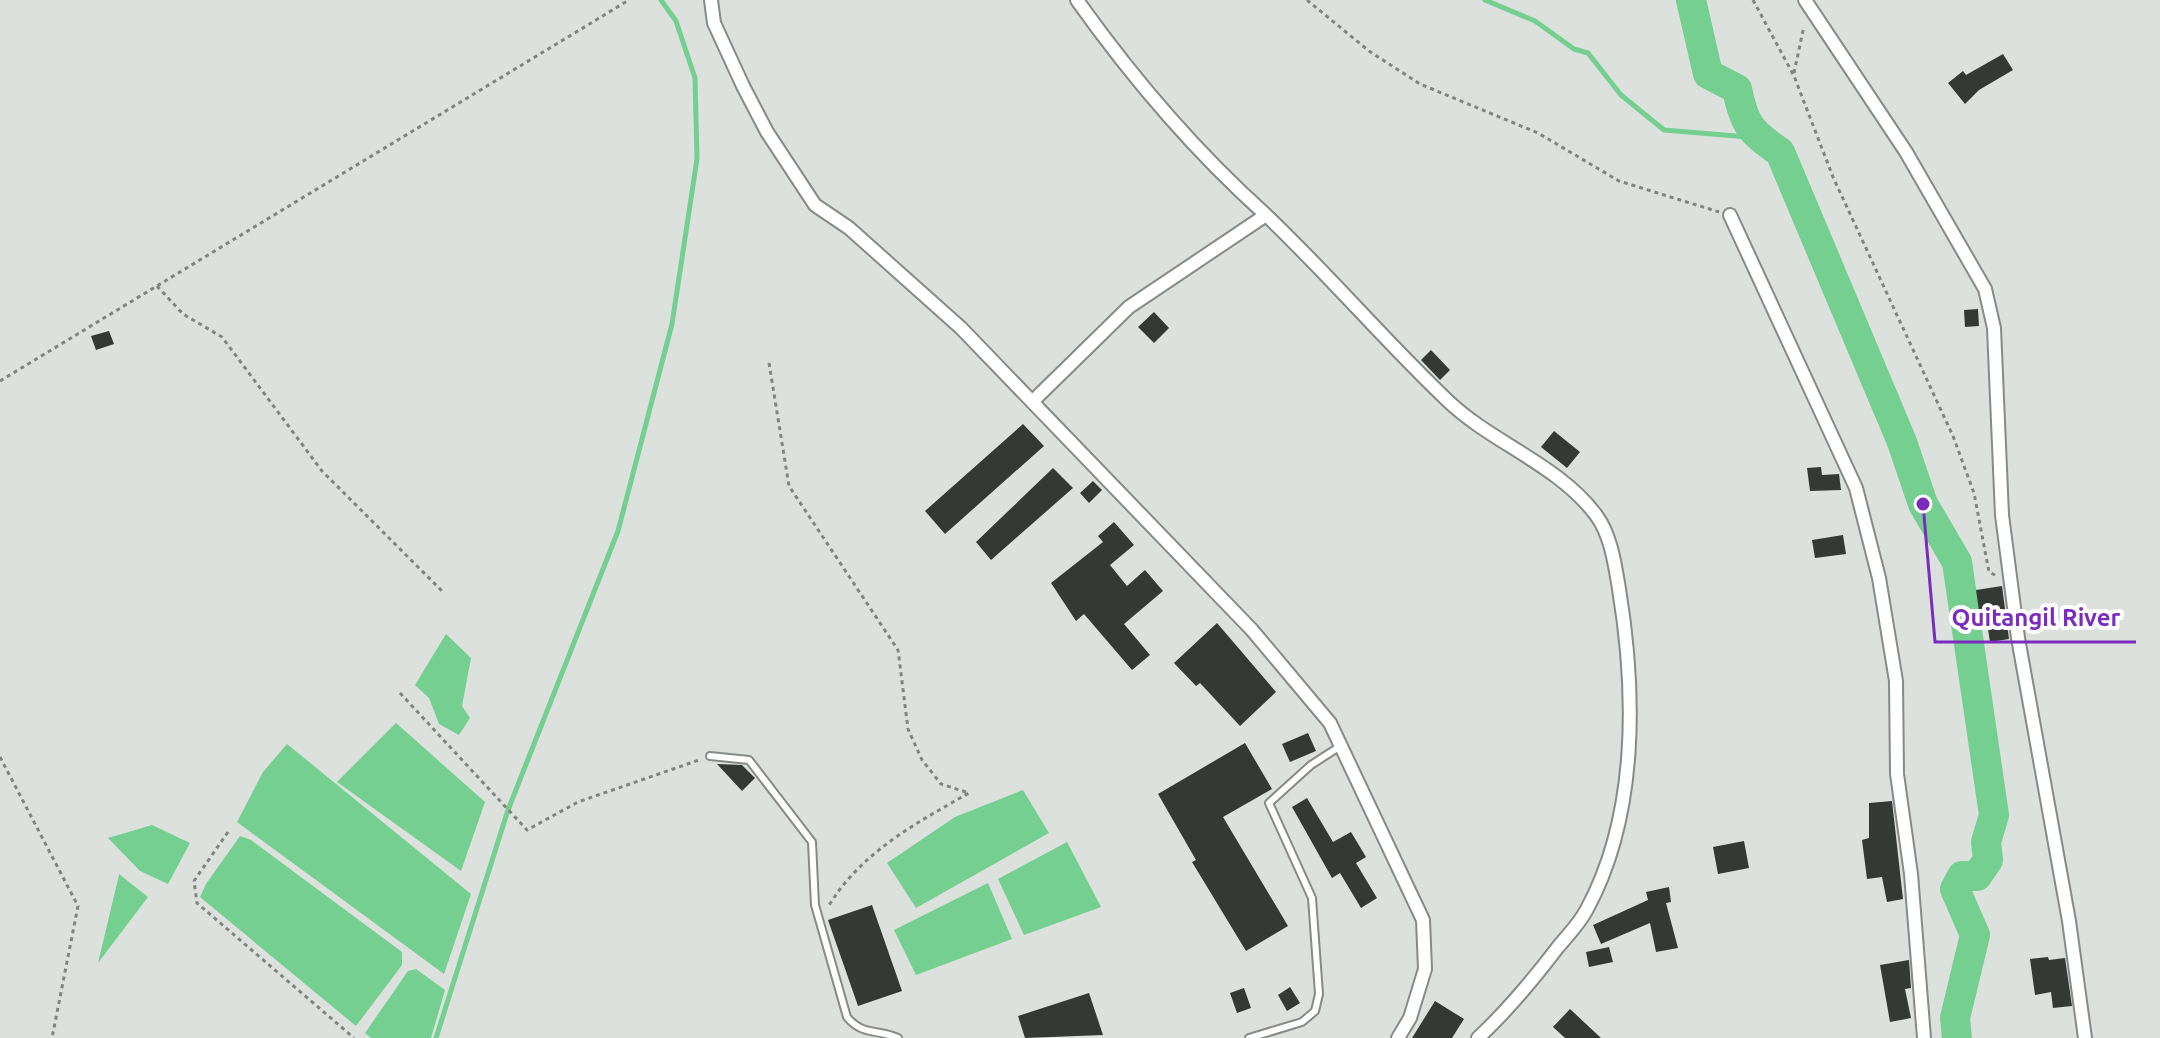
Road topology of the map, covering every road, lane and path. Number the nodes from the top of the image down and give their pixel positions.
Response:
1 (629, 0) edge
2 (711, 0) edge
3 (1077, 0) edge
4 (1307, 0) edge
5 (1753, 0) edge
6 (1807, 3) edge
7 (1794, 76) junction
8 (1266, 215) junction
9 (1730, 215) joint
10 (157, 286) junction
11 (769, 363) dead end
12 (0, 381) edge
13 (1032, 402) junction
14 (2011, 583) junction
15 (443, 592) dead end
16 (400, 693) dead end
17 (1342, 745) junction
18 (710, 756) joint
19 (0, 757) edge
20 (228, 832) dead end
21 (820, 920) junction
22 (52, 1038) edge
23 (354, 1038) edge
24 (898, 1038) edge
25 (1249, 1038) edge
26 (1398, 1038) edge
27 (1478, 1038) edge
28 (1924, 1038) edge
29 (2085, 1038) edge

1 - 10 path
2 - 13 street
3 - 8 street
4 - 9 path
5 - 7 path
6 - 7 path
6 - 14 street
7 - 14 path
8 - 13 street
8 - 27 street
9 - 28 street
10 - 12 path
10 - 15 path
11 - 21 path
13 - 17 street
14 - 29 street
16 - 18 path
17 - 25 lane
17 - 26 street
18 - 21 lane
19 - 22 path
20 - 23 path
21 - 24 lane

